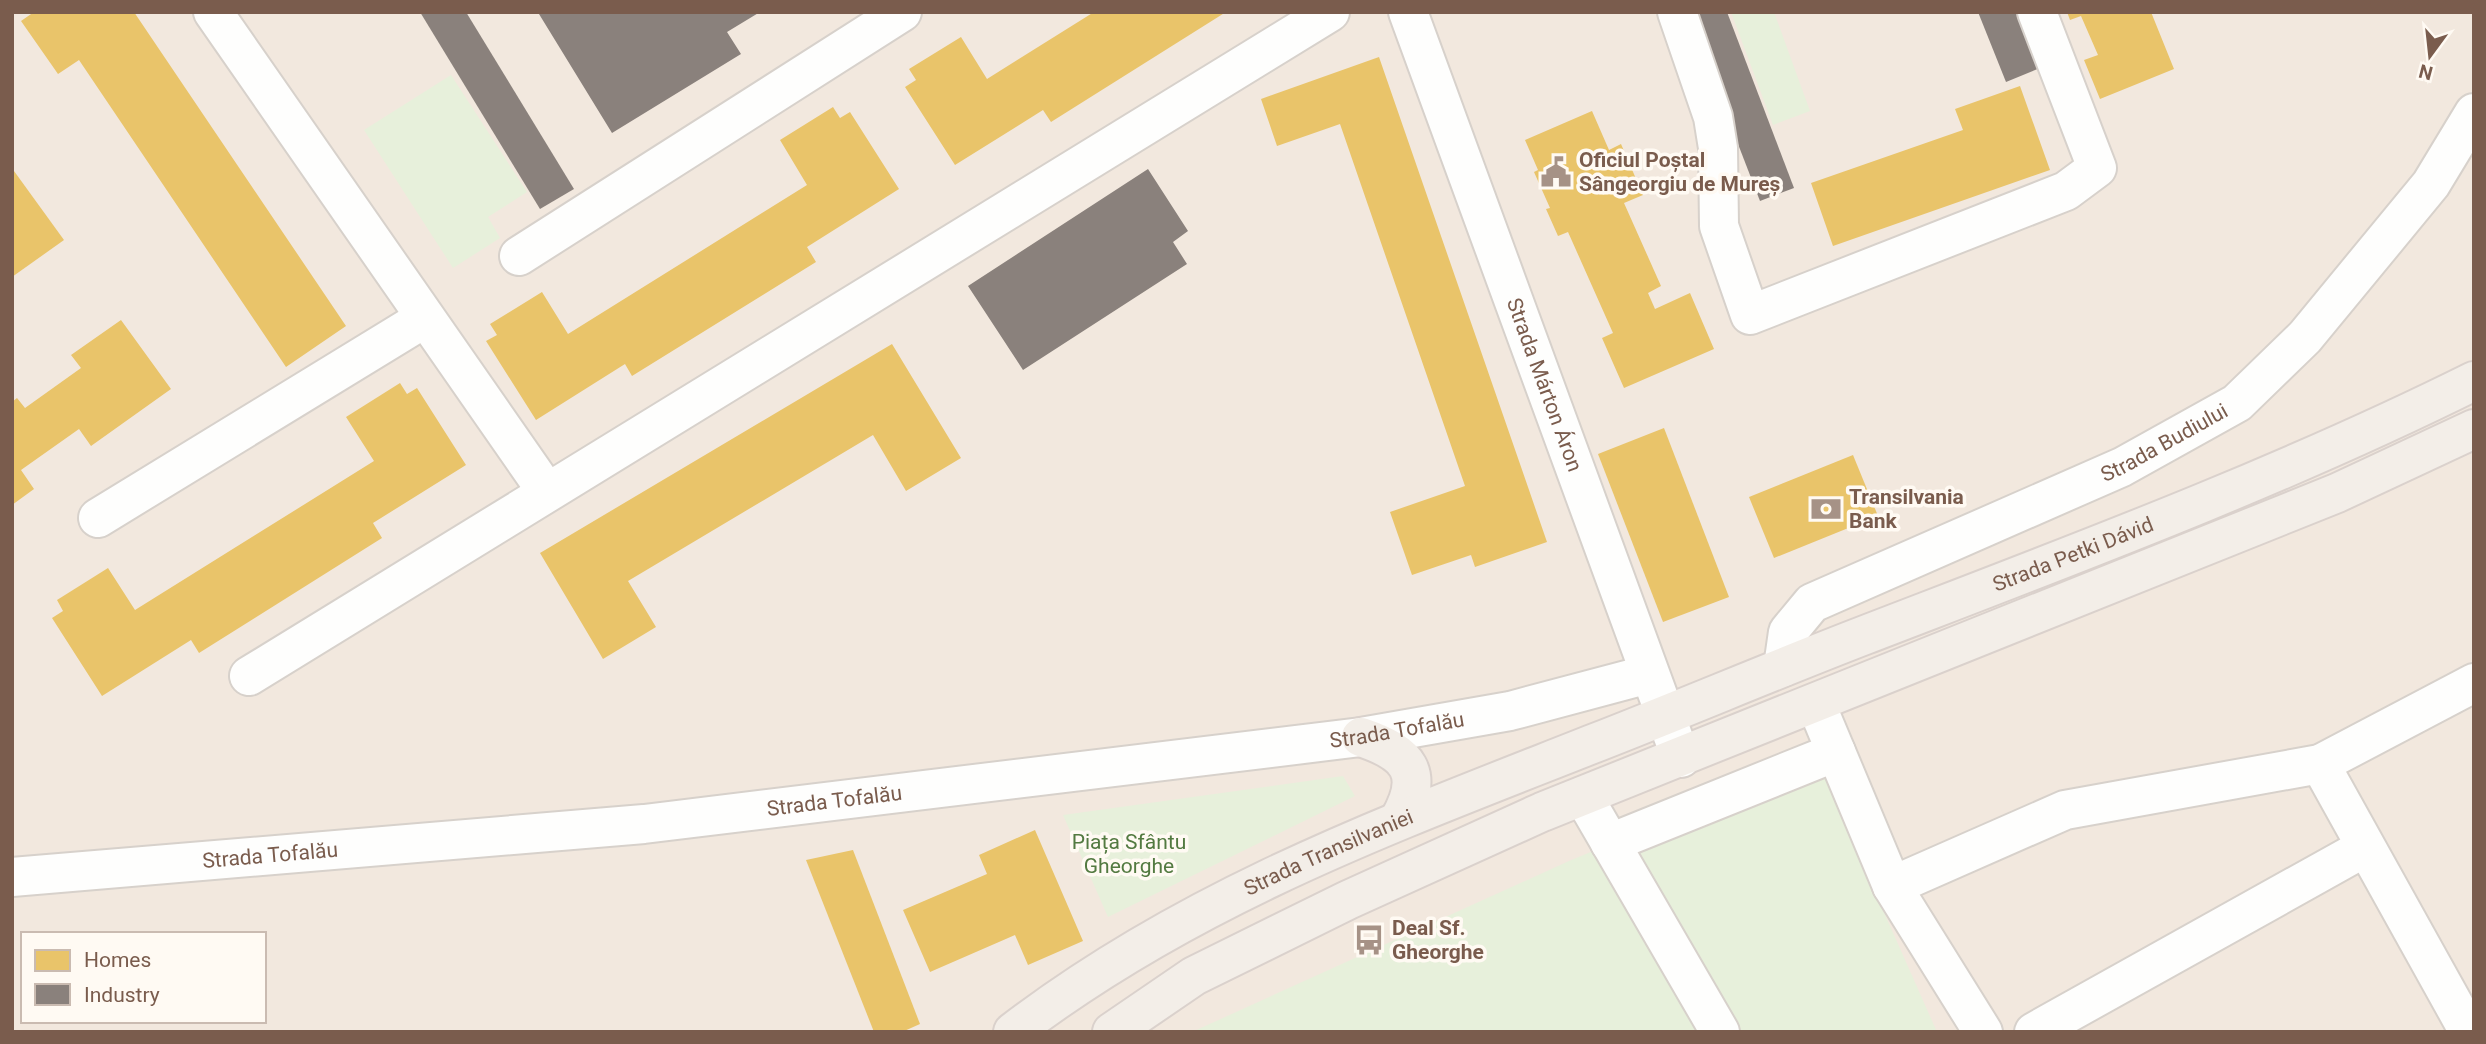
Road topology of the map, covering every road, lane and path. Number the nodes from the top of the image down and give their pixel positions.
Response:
1 (213, 12) edge
2 (902, 12) edge
3 (1330, 12) edge
4 (1408, 12) edge
5 (1677, 12) edge
6 (2037, 12) edge
7 (2474, 113) edge
8 (519, 256) dead end
9 (425, 318) junction
10 (2474, 381) edge
11 (2474, 429) edge
12 (547, 492) junction
13 (98, 518) dead end
14 (1783, 667) junction
15 (1649, 674) junction
16 (249, 676) dead end
17 (2474, 683) edge
18 (1816, 704) junction
19 (1665, 716) junction
20 (1361, 737) junction
21 (1836, 752) junction
22 (1681, 758) junction
23 (2320, 764) junction
24 (1583, 796) junction
25 (1399, 820) junction
26 (1610, 843) junction
27 (2364, 848) junction
28 (12, 877) edge
29 (1892, 886) junction
30 (1013, 1032) edge
31 (1112, 1032) edge
32 (1720, 1032) edge
33 (1983, 1032) edge
34 (2034, 1032) edge
35 (2469, 1032) edge

1 - 9 street
2 - 8 street
3 - 12 street
4 - 15 street, Strada Márton Áron
5 - 6 street
7 - 14 street, Strada Budiului
9 - 12 street
9 - 13 street
10 - 14 main road, Strada Petki Dávid
11 - 18 main road, Strada Petki Dávid
12 - 16 street
14 - 19 main road, Strada Petki Dávid
15 - 19 street, Strada Márton Áron
15 - 20 street, Strada Tofalău
17 - 23 street
18 - 21 street
18 - 22 main road, Strada Petki Dávid
19 - 22 street, Strada Márton Áron
19 - 25 main road, Strada Transilvaniei
20 - 25 main road
20 - 28 street, Strada Tofalău
21 - 26 street
21 - 29 street
22 - 24 main road
23 - 27 street
23 - 29 street
24 - 26 street
24 - 31 main road
25 - 30 main road, Strada Transilvaniei
26 - 32 street
27 - 34 street
27 - 35 street
29 - 33 street

